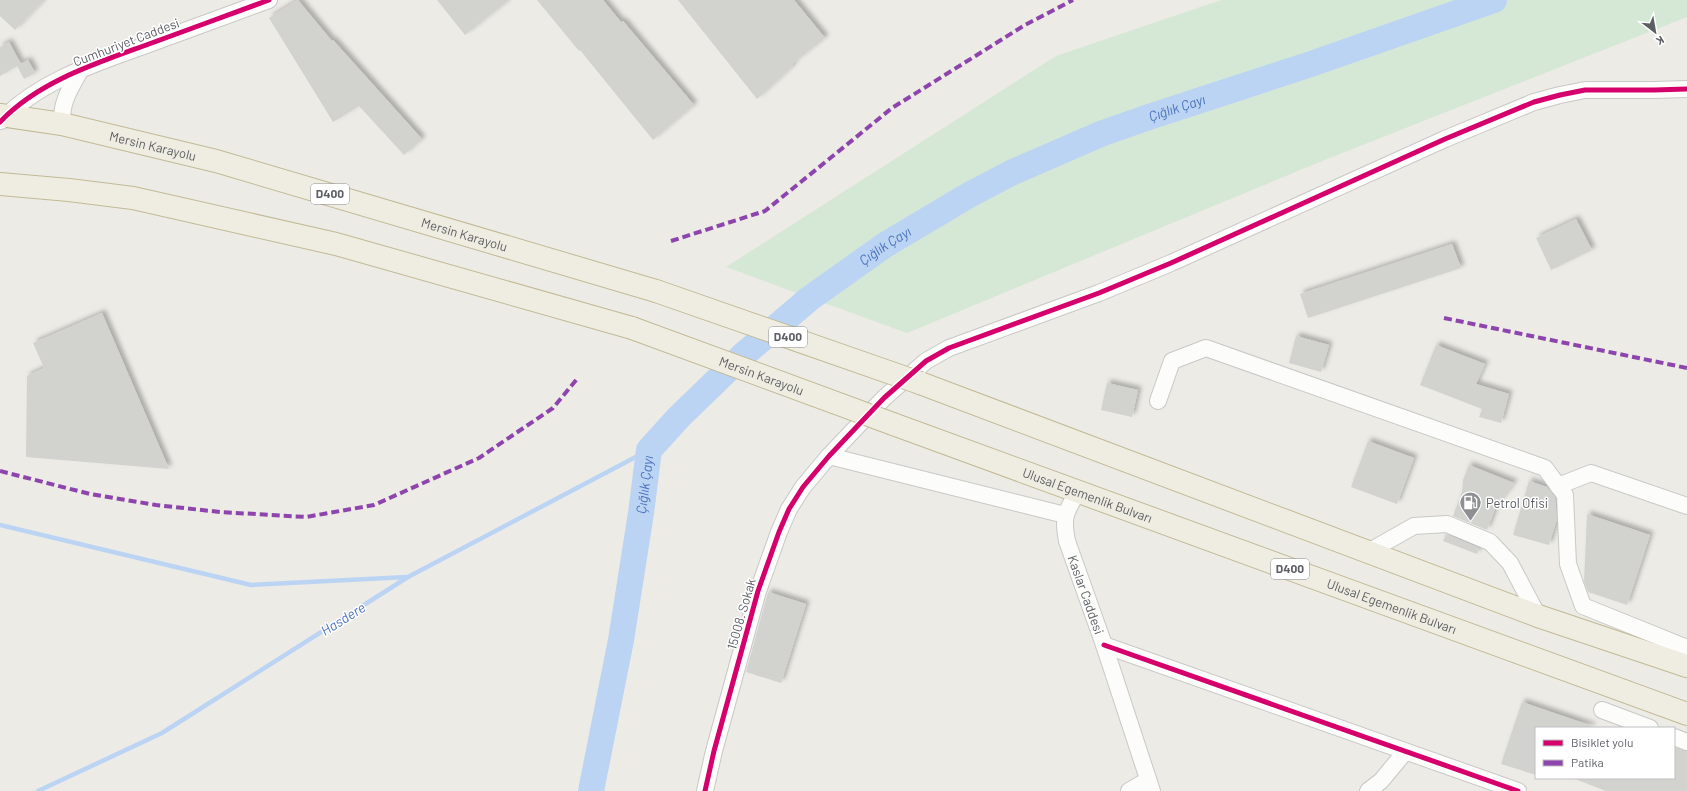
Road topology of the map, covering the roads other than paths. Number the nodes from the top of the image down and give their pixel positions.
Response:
1 (269, 0) edge
2 (80, 69) junction
3 (1687, 92) edge
4 (4, 114) edge
5 (62, 124) junction
6 (0, 184) edge
7 (1158, 401) dead end
8 (893, 424) joint
9 (828, 456) junction
10 (1558, 486) junction
11 (1078, 491) junction
12 (1687, 506) edge
13 (1065, 515) junction
14 (1368, 552) junction
15 (1538, 616) junction
16 (1104, 645) junction
17 (1687, 648) edge
18 (1687, 666) edge
19 (1602, 710) dead end
20 (1687, 714) edge
21 (1647, 727) edge
22 (1675, 737) edge
23 (1687, 742) edge
24 (1404, 752) junction
25 (1150, 786) edge
26 (705, 791) edge
27 (1129, 791) edge
28 (1368, 791) edge
29 (1518, 791) edge

1 - 2 street, Cumhuriyet Caddesi
2 - 4 street, Cumhuriyet Caddesi
2 - 5 street
3 - 9 street, 15008. Sokak
4 - 5 highway, Mersin Karayolu / D400
5 - 14 highway, Mersin Karayolu / D400, bridge
6 - 8 highway, Mersin Karayolu / D400, bridge
7 - 10 street
8 - 11 highway, Ulusal Egemenlik Bulvarı / D400
9 - 13 street
9 - 26 street, 15008. Sokak
10 - 12 street
10 - 17 street
11 - 13 street
11 - 20 highway, Ulusal Egemenlik Bulvarı / D400
13 - 16 street, Kaslar Caddesi
14 - 15 highway, D400
14 - 15 street
15 - 18 highway, D400
16 - 24 street
16 - 25 street, Kaslar Caddesi
19 - 21 street
22 - 23 street
24 - 28 street
24 - 29 street
25 - 27 street

